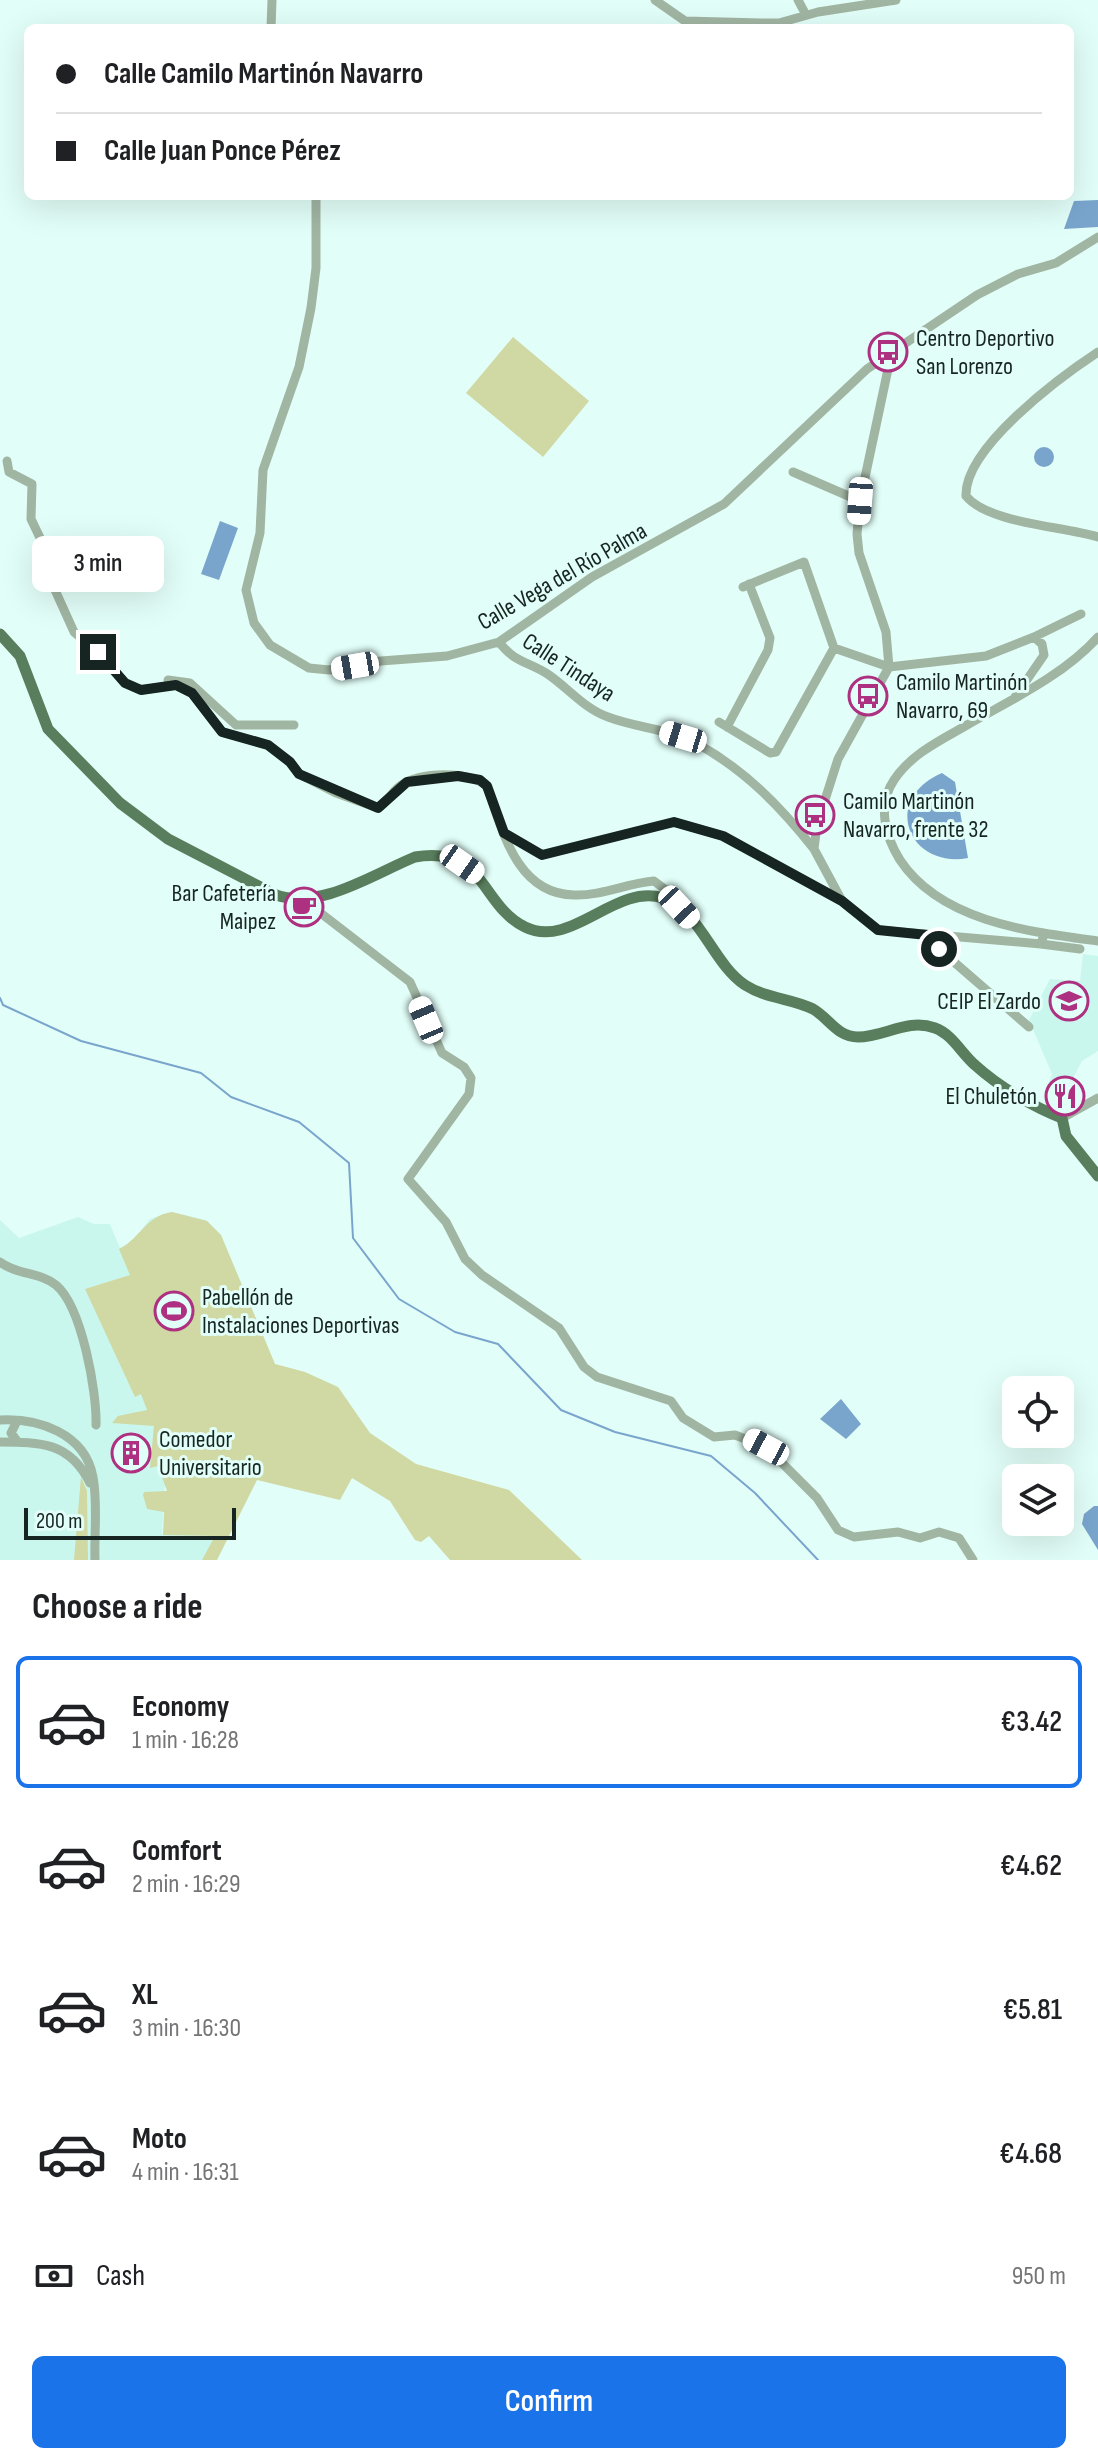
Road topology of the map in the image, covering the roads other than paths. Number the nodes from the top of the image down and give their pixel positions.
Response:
1 (272, 0) edge
2 (655, 0) edge
3 (798, 0) edge
4 (896, 0) edge
5 (806, 15) junction
6 (271, 24) edge
7 (316, 200) edge
8 (1098, 237) edge
9 (1098, 352) edge
10 (891, 355) junction
11 (7, 461) dead end
12 (793, 472) dead end
13 (860, 501) junction
14 (1098, 537) edge
15 (1081, 614) dead end
16 (0, 634) edge
17 (1034, 637) junction
18 (1098, 637) edge
19 (499, 642) junction
20 (834, 648) junction
21 (889, 667) junction
22 (163, 685) junction
23 (1014, 698) junction
24 (294, 725) dead end
25 (504, 833) junction
26 (814, 849) junction
27 (667, 899) junction
28 (305, 901) junction
29 (842, 901) junction
30 (937, 936) junction
31 (1043, 939) junction
32 (1098, 941) edge
33 (1080, 949) dead end
34 (1029, 1027) dead end
35 (1098, 1098) edge
36 (1062, 1118) junction
37 (1098, 1176) edge
38 (0, 1262) edge
39 (0, 1420) edge
40 (22, 1421) junction
41 (96, 1425) dead end
42 (22, 1441) junction
43 (0, 1442) edge
44 (94, 1501) junction
45 (95, 1560) edge
46 (973, 1560) edge

1 - 6 street
2 - 5 street
3 - 5 street
4 - 5 street
7 - 19 street, Calle Vega del Río Palma
8 - 10 street, Calle Vega del Río Palma
9 - 14 street
10 - 13 street
10 - 19 street, Calle Vega del Río Palma
11 - 22 street
12 - 13 street
13 - 21 street
15 - 17 street
16 - 28 main road
17 - 21 street
17 - 23 street
18 - 23 street
19 - 26 street, Calle Tindaya
20 - 20 street
20 - 21 street
21 - 26 street
22 - 24 street
22 - 25 street
23 - 31 street
25 - 27 street
25 - 29 street
26 - 29 street, Calle Tindaya
27 - 28 main road
27 - 36 main road
28 - 46 street
29 - 30 street
30 - 31 street
30 - 34 street
31 - 32 street
31 - 33 street
35 - 36 street
36 - 37 main road
38 - 41 street
39 - 40 street
40 - 42 street
40 - 42 street
40 - 44 street
42 - 43 street
42 - 44 street
44 - 45 street

